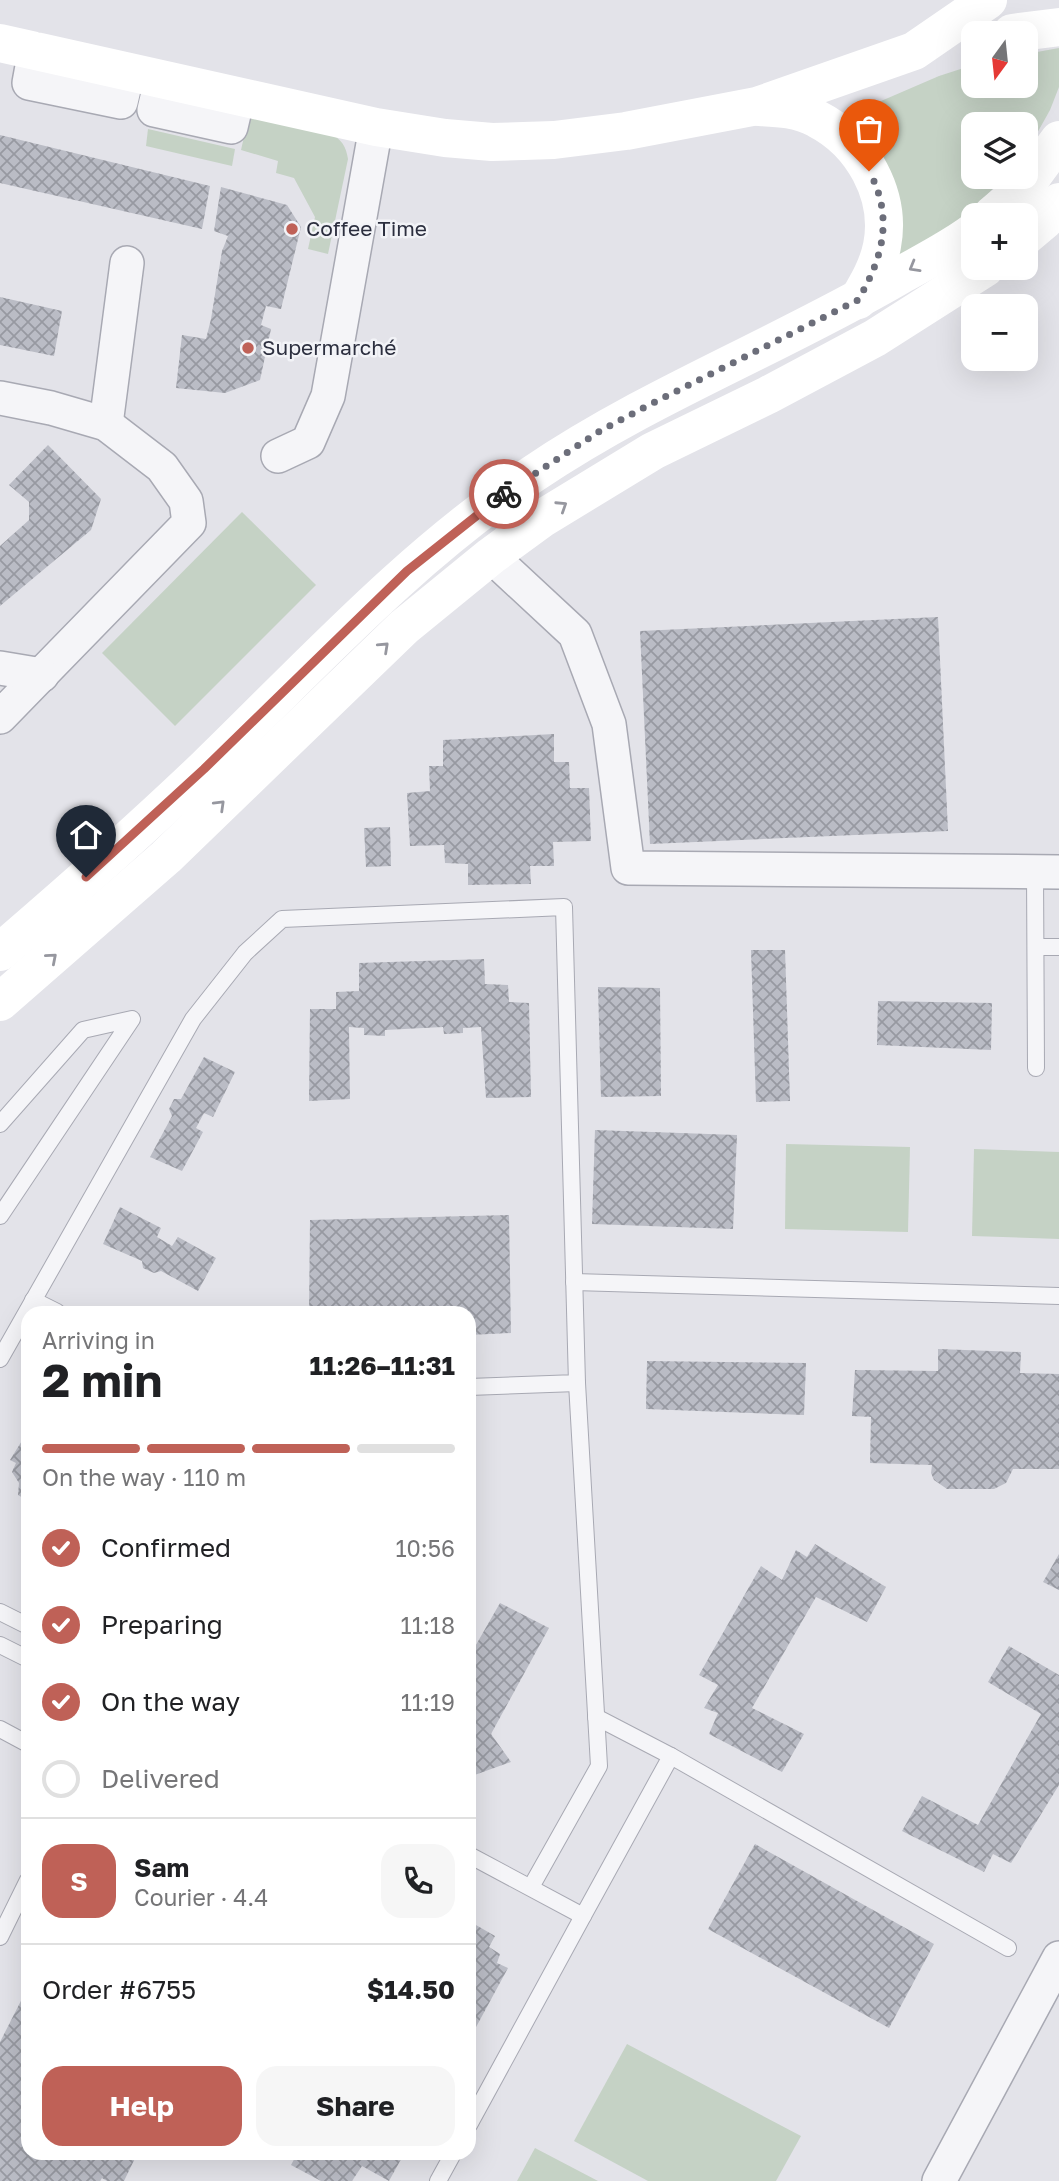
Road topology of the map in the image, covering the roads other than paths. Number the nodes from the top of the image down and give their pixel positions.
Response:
1 (988, 0) edge
2 (1059, 27) edge
3 (1038, 30) edge
4 (961, 43) edge
5 (18, 46) edge
6 (914, 51) junction
7 (757, 106) junction
8 (376, 127) junction
9 (1059, 140) edge
10 (1059, 202) edge
11 (1006, 203) edge
12 (1038, 226) edge
13 (961, 239) edge
14 (127, 262) dead end
15 (966, 280) edge
16 (858, 300) junction
17 (0, 398) edge
18 (106, 424) junction
19 (278, 456) dead end
20 (491, 556) junction
21 (0, 668) edge
22 (42, 675) junction
23 (0, 717) edge
24 (1047, 872) edge
25 (1036, 947) junction
26 (1059, 947) edge
27 (0, 952) edge
28 (0, 1002) edge
29 (1037, 1068) dead end
30 (0, 1124) edge
31 (0, 1216) edge
32 (574, 1283) junction
33 (1059, 1296) edge
34 (33, 1300) junction
35 (30, 1306) edge
36 (45, 1306) edge
37 (21, 1321) edge
38 (0, 1359) edge
39 (577, 1383) junction
40 (476, 1387) edge
41 (0, 1612) edge
42 (21, 1622) edge
43 (0, 1645) edge
44 (21, 1656) edge
45 (596, 1717) junction
46 (0, 1729) edge
47 (21, 1740) edge
48 (671, 1756) junction
49 (476, 1859) edge
50 (531, 1887) junction
51 (21, 1894) edge
52 (583, 1916) junction
53 (0, 1937) edge
54 (1009, 1948) dead end
55 (1059, 1958) edge
56 (476, 2112) edge
57 (450, 2160) edge
58 (438, 2181) edge
59 (939, 2181) edge

1 - 6 main road
2 - 3 main road
4 - 6 main road
5 - 8 main road
6 - 7 main road
7 - 8 main road
7 - 16 main road
8 - 19 street
9 - 11 main road
10 - 12 main road
13 -> 16 main road
14 - 18 street
20 -> 15 main road
16 - 27 main road
17 - 18 street
18 - 22 street
20 - 24 street
28 -> 20 main road
21 - 22 street
22 - 23 street
24 - 25 lane
25 - 26 lane
25 - 29 lane
30 - 31 lane
32 - 33 lane
32 - 34 lane
32 - 39 lane
34 - 35 lane
34 - 36 lane
37 - 38 lane
39 - 40 lane
39 - 45 lane
41 - 42 lane
43 - 44 lane
45 - 48 lane
45 - 50 lane
46 - 47 lane
48 - 52 lane
48 - 54 lane
49 - 50 lane
50 - 52 lane
51 - 53 lane
52 - 56 lane
55 - 59 street
57 - 58 lane

